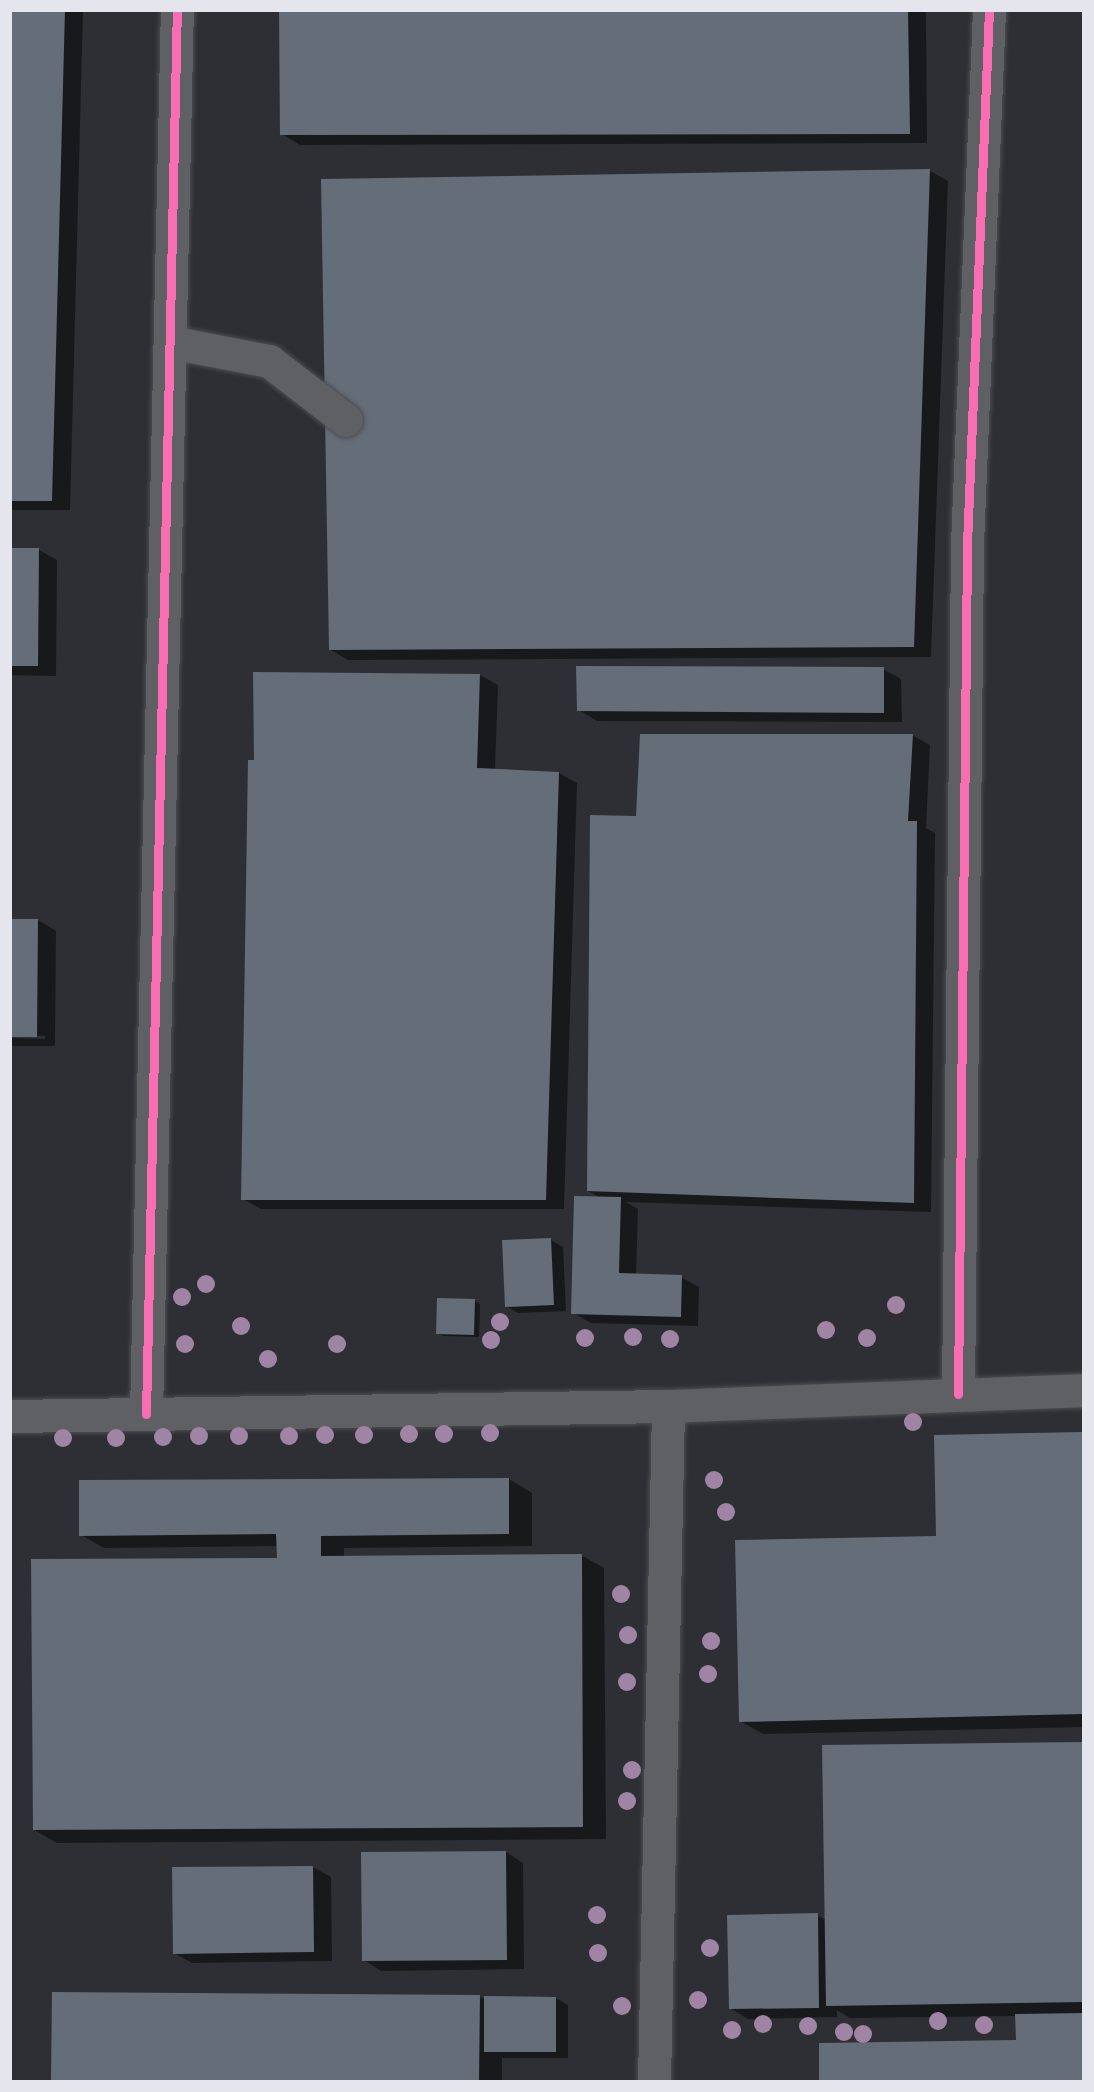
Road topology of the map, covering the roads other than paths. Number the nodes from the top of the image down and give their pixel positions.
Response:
1 (177, 10) edge
2 (989, 10) edge
3 (170, 342) junction
4 (346, 420) dead end
5 (1083, 1390) edge
6 (958, 1394) junction
7 (668, 1406) junction
8 (146, 1414) junction
9 (10, 1416) edge
10 (654, 2082) edge

1 - 3 street
2 - 6 street
3 - 4 street
3 - 8 street
5 - 6 street
6 - 7 street
7 - 8 street
7 - 10 street
8 - 9 street

